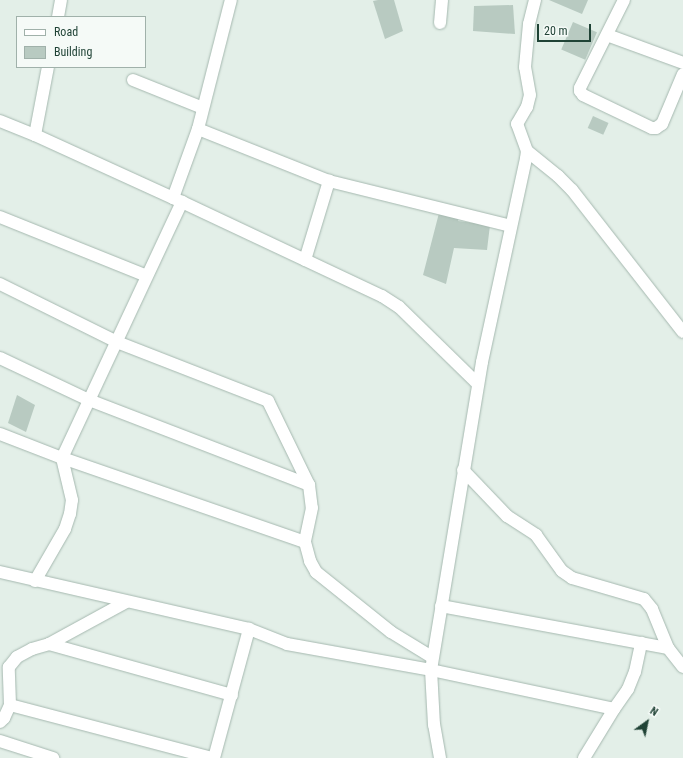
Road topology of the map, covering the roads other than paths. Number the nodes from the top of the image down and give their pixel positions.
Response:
1 (61, 0) edge
2 (231, 0) edge
3 (442, 0) edge
4 (535, 0) edge
5 (624, 0) edge
6 (58, 16) edge
7 (440, 23) dead end
8 (607, 35) junction
9 (683, 63) edge
10 (48, 68) edge
11 (683, 74) edge
12 (133, 80) dead end
13 (203, 108) junction
14 (0, 122) edge
15 (198, 129) junction
16 (35, 135) junction
17 (528, 151) junction
18 (328, 181) junction
19 (178, 200) junction
20 (0, 217) edge
21 (511, 226) junction
22 (305, 260) junction
23 (147, 276) junction
24 (0, 284) edge
25 (683, 332) edge
26 (116, 342) junction
27 (0, 358) edge
28 (478, 384) junction
29 (89, 400) junction
30 (0, 434) edge
31 (62, 458) junction
32 (463, 470) junction
33 (309, 485) junction
34 (305, 542) junction
35 (0, 572) edge
36 (35, 581) junction
37 (126, 602) junction
38 (441, 606) junction
39 (249, 630) junction
40 (641, 643) junction
41 (49, 644) junction
42 (668, 648) junction
43 (432, 657) junction
44 (5, 665) edge
45 (683, 667) edge
46 (431, 670) junction
47 (232, 695) junction
48 (10, 706) junction
49 (614, 709) junction
50 (0, 722) edge
51 (0, 741) edge
52 (53, 758) edge
53 (213, 758) edge
54 (440, 758) edge
55 (584, 758) edge

1 - 6 street
2 - 13 street
3 - 7 street
4 - 17 street
5 - 8 street
8 - 9 street
8 - 11 street
10 - 16 street
12 - 13 street
13 - 15 street
14 - 16 street
15 - 18 street
15 - 19 street
16 - 19 street
17 - 21 street
17 - 25 street
18 - 21 street
18 - 22 street
19 - 22 street
19 - 23 street
20 - 23 street
21 - 28 street
22 - 28 street
23 - 26 street
24 - 26 street
26 - 29 street
26 - 33 street
27 - 29 street
28 - 32 street
29 - 31 street
29 - 33 street
30 - 31 street
31 - 34 street
31 - 36 street
32 - 38 street
32 - 42 street
33 - 34 street
34 - 43 street
35 - 36 street
36 - 37 street
37 - 39 street
37 - 41 street
38 - 40 street
38 - 43 street
39 - 46 street
39 - 47 street
40 - 42 street
40 - 49 street
41 - 44 street
41 - 47 street
42 - 45 street
43 - 46 street
44 - 48 street
46 - 49 street
46 - 54 street
47 - 53 street
48 - 50 street
48 - 53 street
49 - 55 street
51 - 52 street

